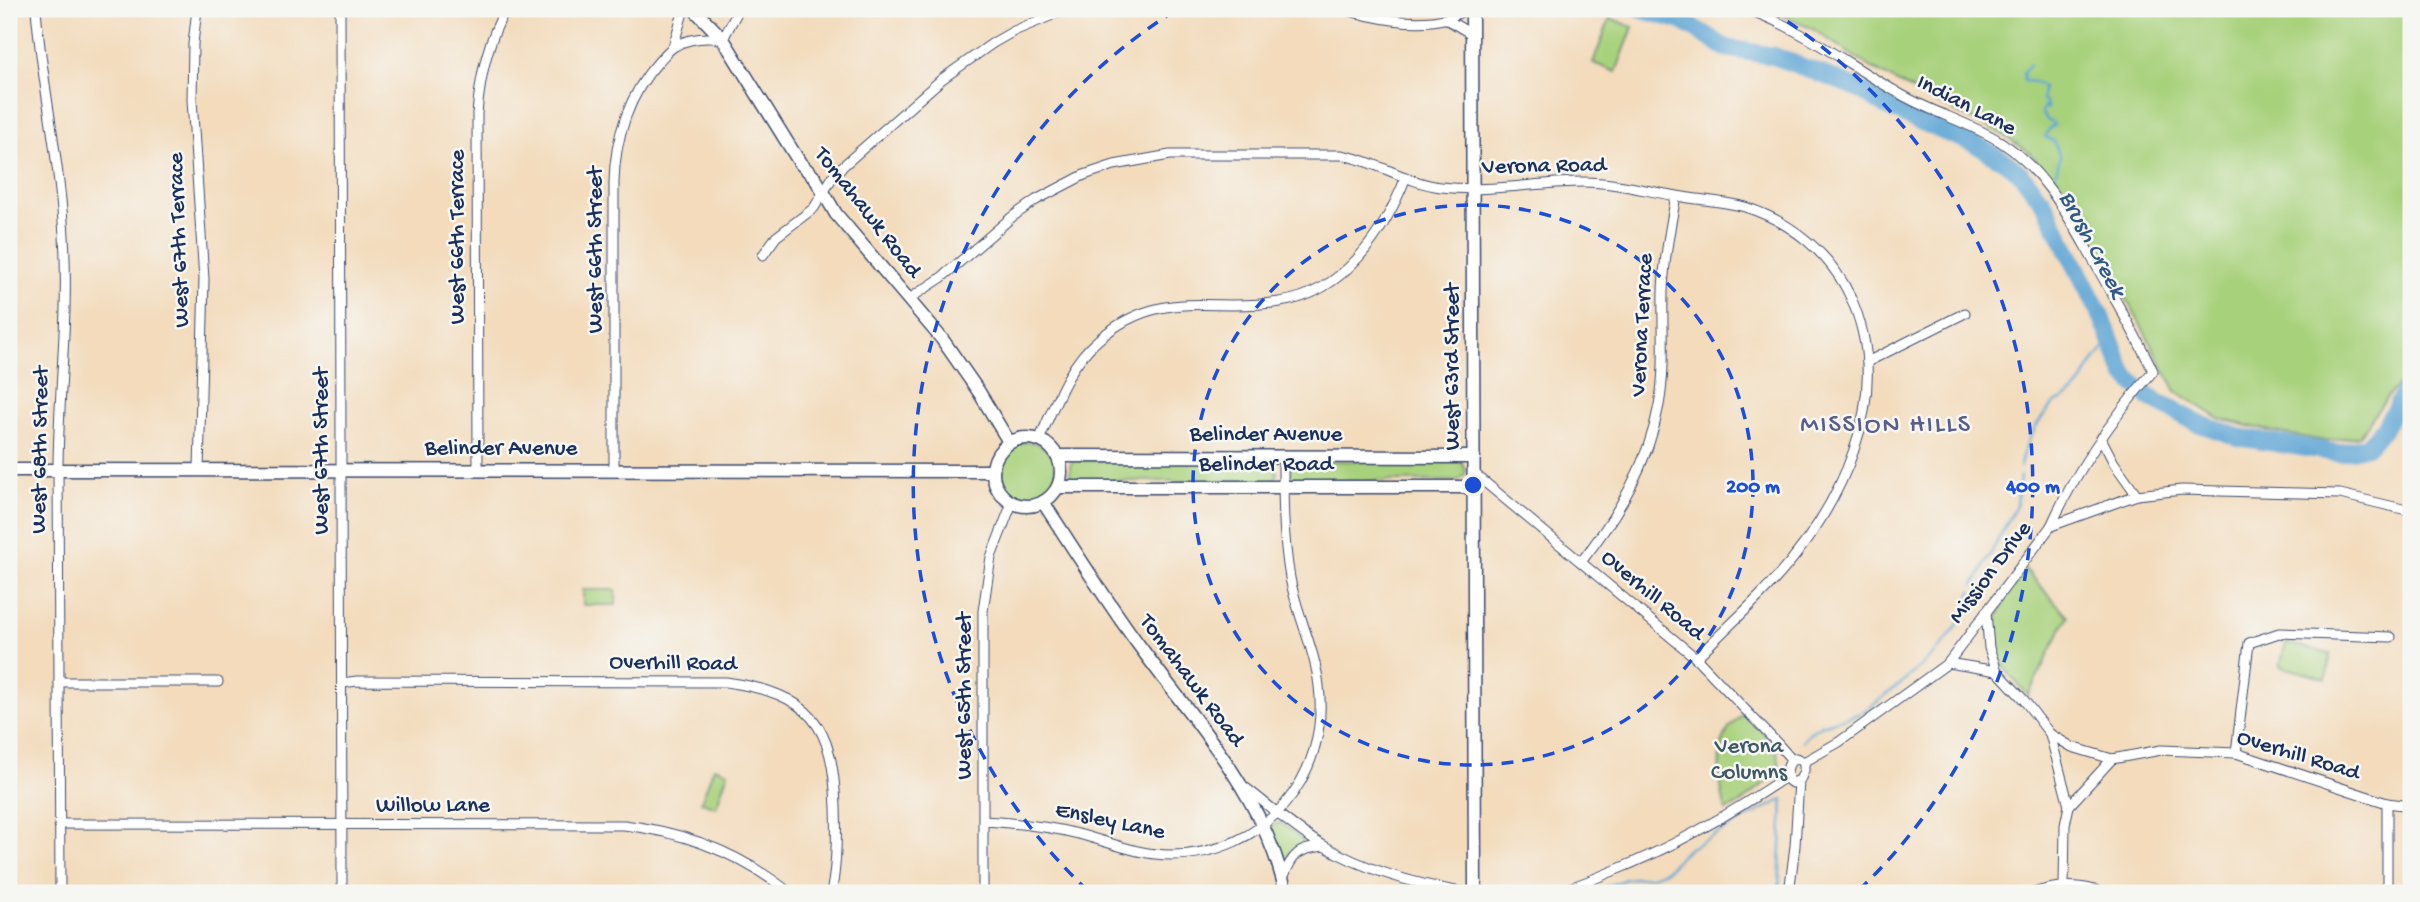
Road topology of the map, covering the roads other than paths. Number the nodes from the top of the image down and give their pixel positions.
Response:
1 (36, 9) edge
2 (197, 9) edge
3 (340, 9) edge
4 (506, 9) edge
5 (684, 9) edge
6 (694, 9) edge
7 (739, 9) edge
8 (1067, 9) edge
9 (1343, 9) edge
10 (1470, 9) edge
11 (1746, 9) edge
12 (1446, 19) junction
13 (1473, 35) junction
14 (723, 39) junction
15 (673, 47) junction
16 (1406, 177) junction
17 (1474, 188) junction
18 (823, 192) junction
19 (1676, 196) junction
20 (763, 255) dead end
21 (909, 299) junction
22 (1965, 313) dead end
23 (1867, 362) junction
24 (2101, 438) junction
25 (1039, 440) junction
26 (1009, 442) junction
27 (1057, 456) junction
28 (1283, 457) junction
29 (1474, 457) junction
30 (9, 470) edge
31 (58, 470) junction
32 (199, 470) junction
33 (341, 470) junction
34 (478, 470) junction
35 (614, 470) junction
36 (993, 471) junction
37 (1474, 481) junction
38 (1283, 486) junction
39 (1058, 487) junction
40 (2137, 495) junction
41 (1043, 502) junction
42 (1012, 503) junction
43 (2411, 510) edge
44 (2051, 526) junction
45 (1581, 562) junction
46 (1986, 612) junction
47 (2391, 637) dead end
48 (1696, 658) junction
49 (1948, 663) junction
50 (1997, 671) junction
51 (59, 682) junction
52 (218, 682) dead end
53 (342, 683) junction
54 (2050, 734) junction
55 (2235, 753) junction
56 (2112, 759) junction
57 (1792, 760) junction
58 (1804, 762) junction
59 (1787, 776) junction
60 (1799, 781) junction
61 (1242, 785) junction
62 (2387, 803) junction
63 (2411, 806) edge
64 (2069, 807) junction
65 (1277, 812) junction
66 (984, 821) junction
67 (59, 824) junction
68 (342, 824) junction
69 (1264, 826) junction
70 (1324, 846) junction
71 (1283, 878) junction
72 (2064, 887) junction
73 (60, 893) edge
74 (342, 893) edge
75 (790, 893) edge
76 (831, 893) edge
77 (983, 893) edge
78 (1286, 893) edge
79 (1468, 893) edge
80 (1475, 893) edge
81 (1553, 893) edge
82 (1789, 893) edge
83 (2034, 893) edge
84 (2103, 893) edge
85 (2387, 893) edge

1 - 31 street, West 68th Street
2 - 32 street, West 67th Terrace
3 - 33 street, West 67th Street
4 - 34 street, West 66th Terrace
5 - 15 street, West 66th Street
6 - 14 street, Tomahawk Road
7 - 14 street
8 - 18 street
9 - 12 street
10 - 12 street
10 - 13 street, West 63rd Street
11 - 24 street, Indian Lane
12 - 13 street
13 - 17 street, West 63rd Street
14 - 15 street
14 - 18 street, Tomahawk Road
15 - 35 street, West 66th Street
16 - 17 street, Verona Road
16 - 21 street, Verona Road
16 - 25 street
17 - 19 street, Verona Road
17 - 29 street, West 63rd Street
18 - 20 street
18 - 21 street, Tomahawk Road
19 - 23 street, Verona Road
19 - 45 street, Verona Terrace
21 - 26 street, Tomahawk Road
22 - 23 street
23 - 48 street, Verona Road
24 - 40 street
24 - 44 street, Indian Lane
25 - 26 street
25 - 27 street
26 - 36 street
27 - 28 street, Belinder Avenue
27 - 39 street
28 - 29 street, Belinder Avenue
28 - 38 street, Ensley Lane
29 - 37 street, West 63rd Street
30 - 31 street, Belinder Avenue
31 - 32 street, Belinder Avenue
31 - 51 street, West 68th Street
32 - 33 street, Belinder Avenue
33 - 34 street, Belinder Avenue
33 - 53 street, West 67th Street
34 - 35 street, Belinder Avenue
35 - 36 street, Belinder Avenue
36 - 42 street
37 - 38 street, Belinder Road
37 - 45 street, Overhill Road
37 - 80 street, West 63rd Street
38 - 39 street, Belinder Road
38 - 65 street, Ensley Lane
39 - 41 street
40 - 43 street, Mission Drive
40 - 44 street, Mission Drive
41 - 42 street
41 - 61 street, Tomahawk Road
42 - 66 street, West 65th Street
44 - 46 street, Mission Drive
45 - 48 street, Overhill Road
46 - 49 street, Mission Drive
46 - 50 street
47 - 55 street
48 - 57 street, Overhill Road
49 - 50 street
49 - 58 street, Mission Drive
50 - 54 street
51 - 52 street
51 - 67 street, West 68th Street
53 - 68 street, West 67th Street
53 - 76 street, Overhill Road
54 - 56 street
54 - 64 street
55 - 56 street, Overhill Road
55 - 62 street, Overhill Road
56 - 64 street
57 - 58 street
57 - 59 street
58 - 60 street
59 - 60 street
59 - 81 street
60 - 82 street
61 - 65 street
61 - 69 street, Tomahawk Road
62 - 63 street, Overhill Road
62 - 85 street
64 - 72 street
65 - 69 street, Ensley Lane
65 - 70 street
66 - 69 street, Ensley Lane
66 - 77 street, West 65th Street
67 - 68 street, Willow Lane
67 - 73 street, West 68th Street
68 - 74 street, West 67th Street
68 - 75 street, Willow Lane
69 - 71 street, Tomahawk Road
70 - 71 street
70 - 79 street
71 - 78 street, Tomahawk Road
72 - 83 street
72 - 84 street

